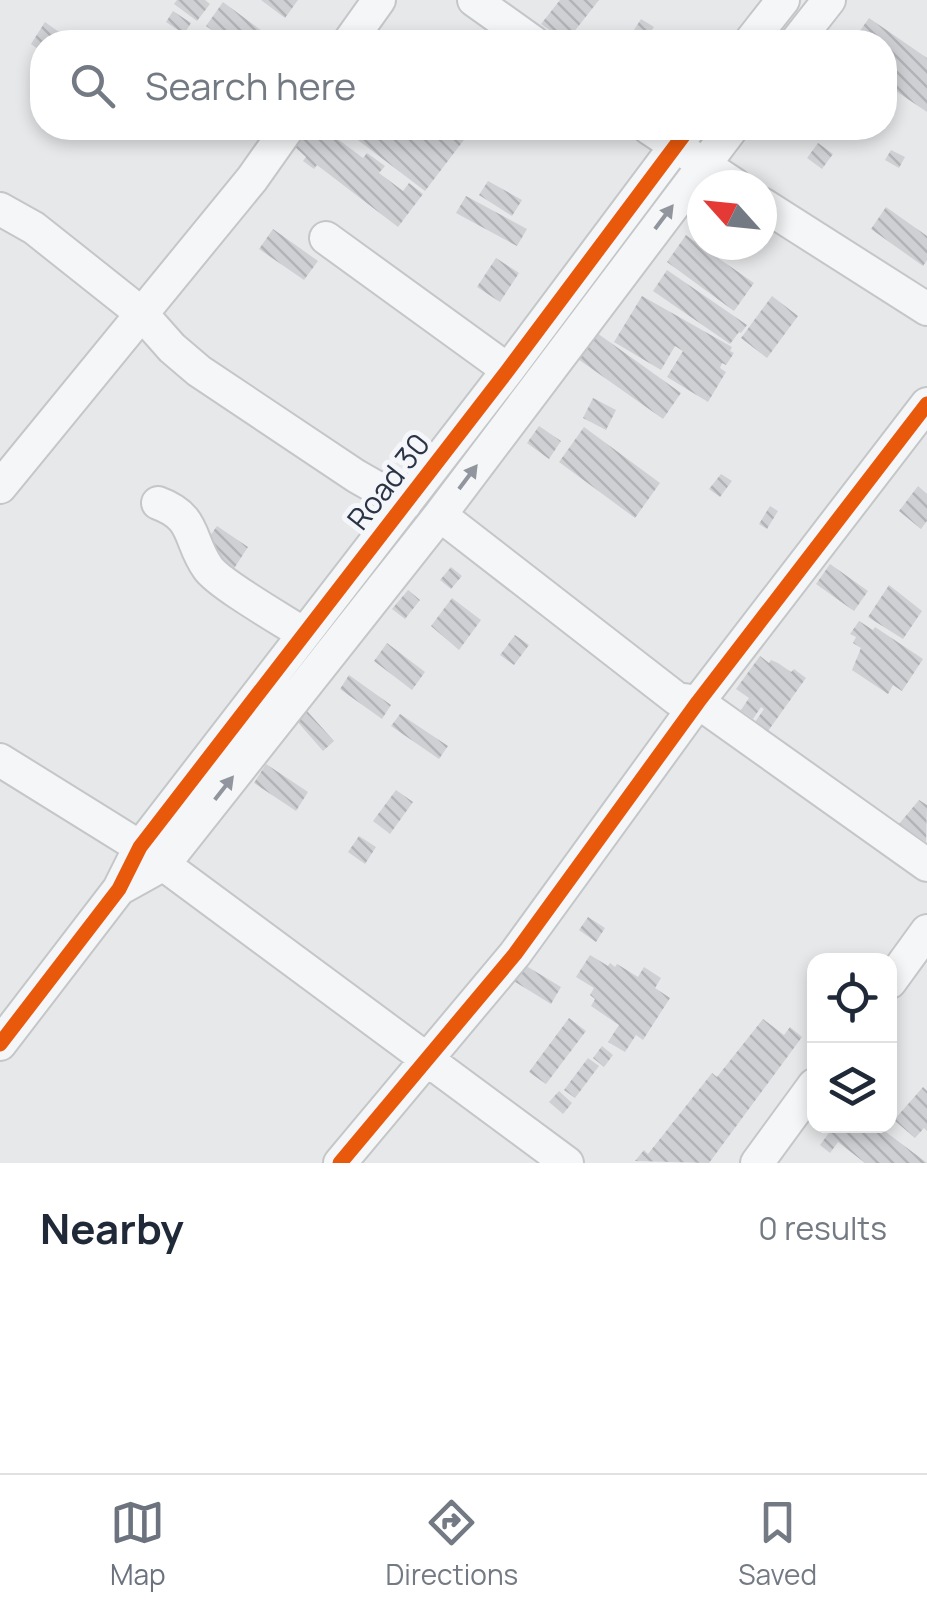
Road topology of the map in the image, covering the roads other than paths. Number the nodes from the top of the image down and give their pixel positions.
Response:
1 (379, 0) edge
2 (474, 0) edge
3 (783, 0) edge
4 (829, 0) edge
5 (358, 30) edge
6 (516, 30) edge
7 (759, 30) edge
8 (805, 30) edge
9 (280, 140) edge
10 (667, 140) edge
11 (678, 140) edge
12 (722, 140) edge
13 (704, 163) junction
14 (714, 170) edge
15 (0, 209) edge
16 (777, 214) edge
17 (326, 238) dead end
18 (927, 309) edge
19 (141, 313) junction
20 (508, 370) junction
21 (927, 404) edge
22 (0, 487) edge
23 (158, 503) dead end
24 (405, 504) junction
25 (440, 515) junction
26 (304, 634) junction
27 (698, 702) junction
28 (0, 760) edge
29 (152, 855) junction
30 (927, 865) edge
31 (927, 931) edge
32 (897, 972) edge
33 (0, 1044) edge
34 (430, 1058) junction
35 (807, 1095) edge
36 (340, 1163) edge
37 (567, 1163) edge
38 (757, 1163) edge

1 - 5 street
2 - 6 street
3 - 7 street
4 - 8 street
9 - 19 street
10 - 20 street, Road 30
11 - 13 street
12 - 13 street, Road 30
13 - 14 street
25 -> 13 street, Road 30
15 - 19 street
16 - 18 street
17 - 20 street
19 - 22 street
19 - 24 street
20 - 24 street, Road 30
21 - 27 street
23 - 26 street
24 - 26 street, Road 30
25 - 27 street
29 -> 25 street, Road 30
26 - 29 street, Road 30
27 - 30 street
27 - 34 street
28 - 29 street
29 - 33 street
29 - 34 street
31 - 32 street
34 - 36 street
34 - 37 street
35 - 38 street

